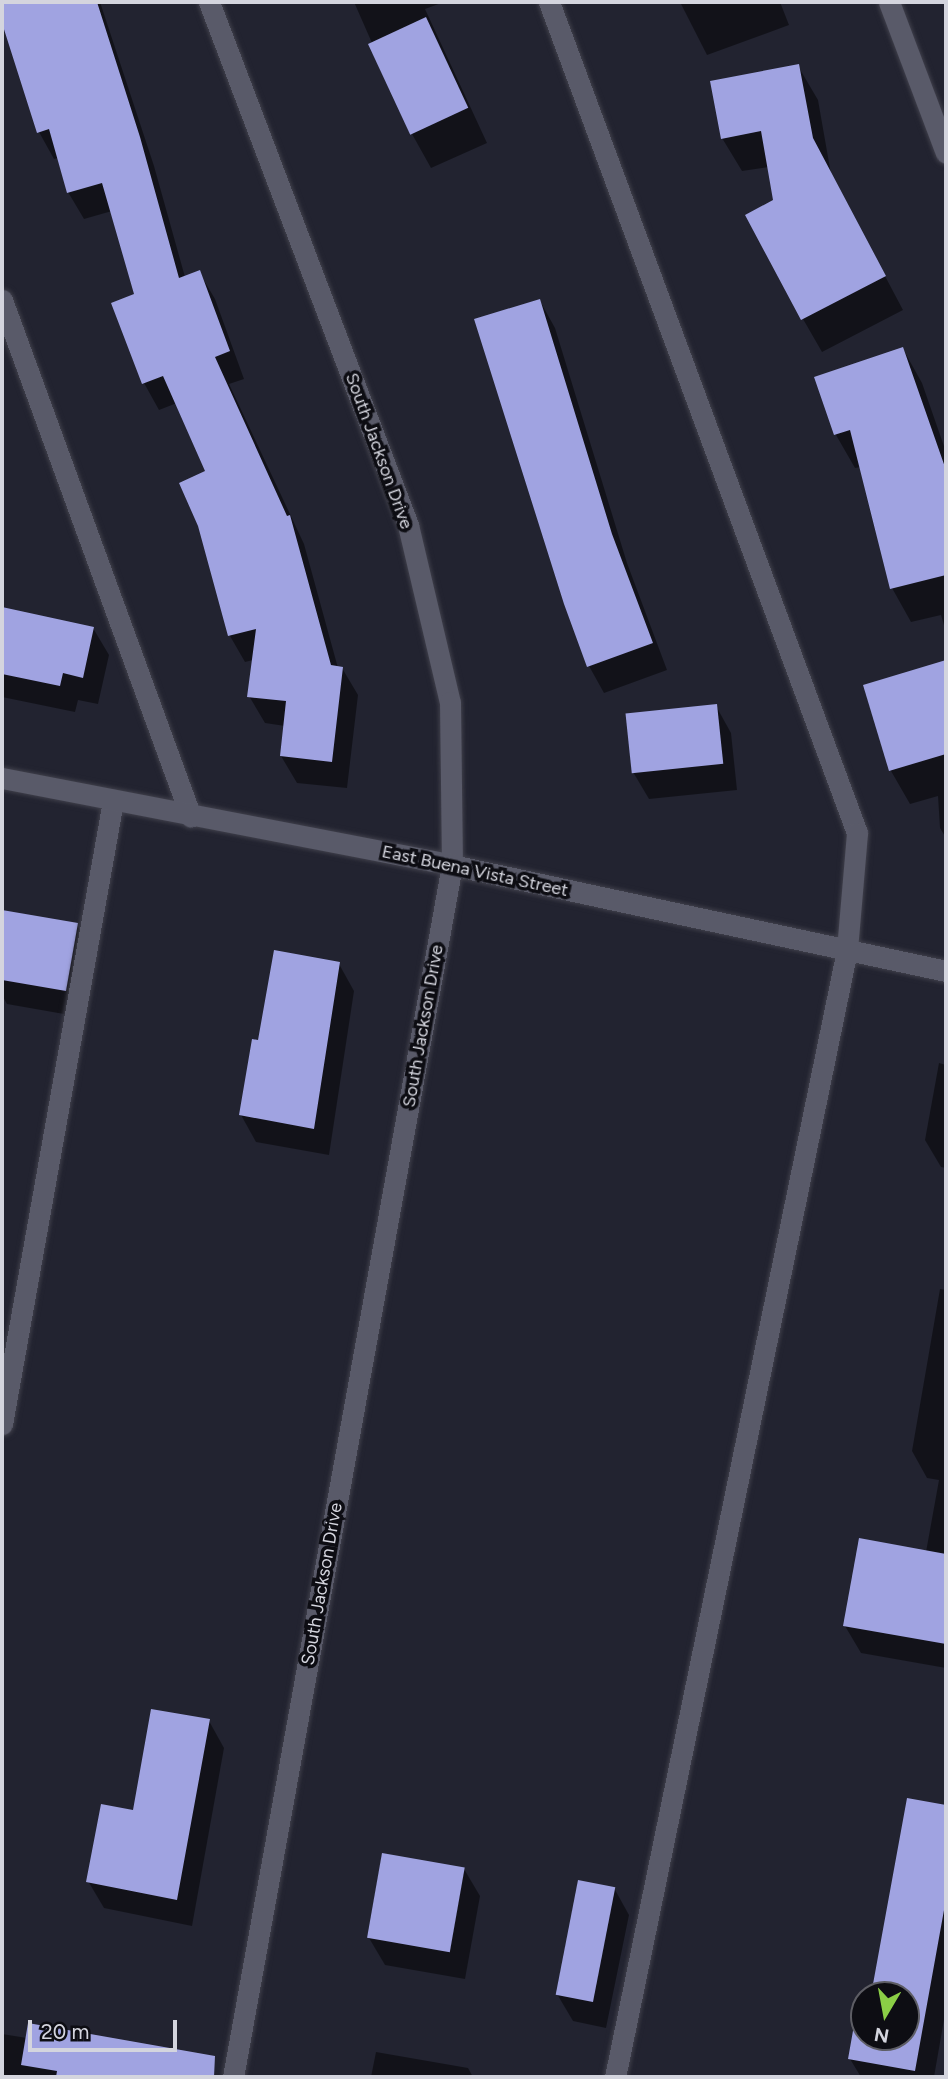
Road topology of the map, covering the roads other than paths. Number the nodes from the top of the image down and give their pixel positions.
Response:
1 (209, 2) edge
2 (550, 2) edge
3 (890, 2) edge
4 (946, 153) edge
5 (2, 300) edge
6 (2, 778) edge
7 (113, 801) junction
8 (191, 817) junction
9 (452, 865) junction
10 (847, 950) junction
11 (946, 971) edge
12 (2, 1424) edge
13 (233, 2077) edge
14 (615, 2077) edge

1 - 9 street, South Jackson Drive
2 - 10 street
3 - 4 street
5 - 8 street
6 - 7 street, East Buena Vista Street
7 - 8 street, East Buena Vista Street
7 - 12 street
8 - 9 street, East Buena Vista Street
9 - 10 street, East Buena Vista Street
9 - 13 street, South Jackson Drive
10 - 11 street, East Buena Vista Street
10 - 14 street

